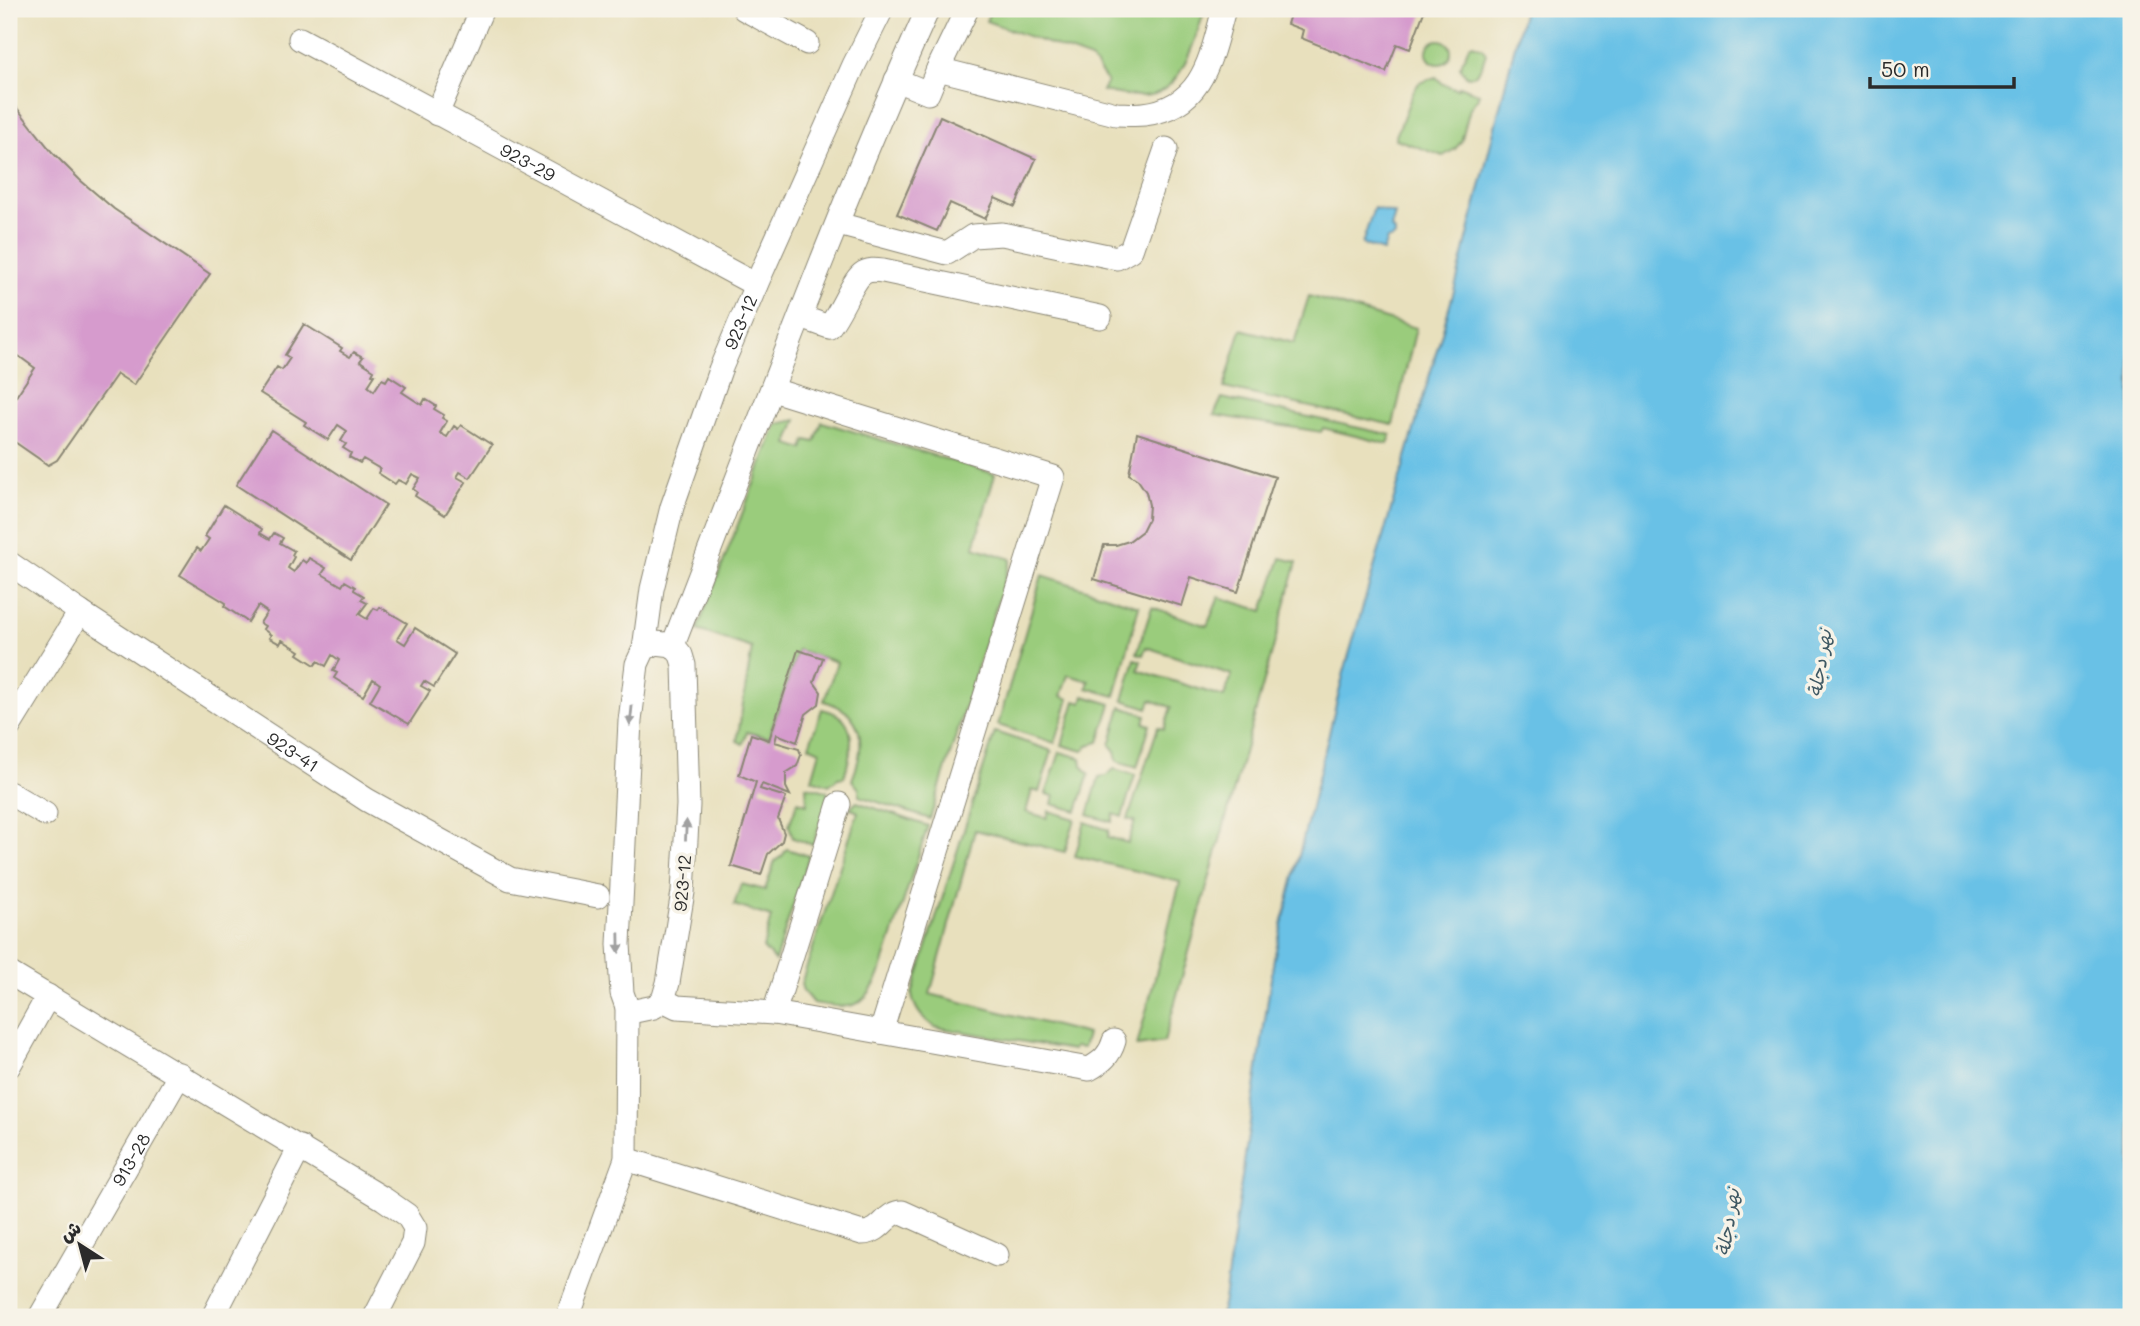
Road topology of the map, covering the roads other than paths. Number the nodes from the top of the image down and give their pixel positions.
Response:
1 (482, 9) edge
2 (744, 9) edge
3 (882, 9) edge
4 (928, 9) edge
5 (967, 9) edge
6 (1224, 9) edge
7 (300, 39) dead end
8 (807, 43) dead end
9 (939, 69) junction
10 (896, 80) junction
11 (437, 114) junction
12 (1166, 149) dead end
13 (838, 224) junction
14 (756, 285) junction
15 (801, 317) junction
16 (1100, 317) dead end
17 (773, 390) junction
18 (9, 563) edge
19 (80, 612) junction
20 (673, 645) junction
21 (644, 649) junction
22 (9, 727) edge
23 (9, 793) edge
24 (839, 804) dead end
25 (45, 814) dead end
26 (597, 896) dead end
27 (9, 973) edge
28 (48, 996) junction
29 (663, 1000) junction
30 (627, 1007) junction
31 (774, 1013) junction
32 (881, 1032) junction
33 (1114, 1041) dead end
34 (9, 1066) edge
35 (180, 1074) junction
36 (299, 1147) junction
37 (626, 1159) junction
38 (998, 1255) dead end
39 (40, 1317) edge
40 (213, 1317) edge
41 (375, 1317) edge
42 (568, 1317) edge

1 - 11 street
2 - 8 street
3 - 14 street, 923-12
4 - 10 street
5 - 9 street
6 - 9 street
7 - 11 street, 923-29
9 - 10 street
10 - 13 street
11 - 14 street, 923-29
12 - 13 street
13 - 15 street
14 - 21 street, 923-12
15 - 16 street
15 - 17 street
17 - 20 street
17 - 32 street
18 - 19 street, 923-41
19 - 22 street
19 - 26 street, 923-41
20 - 21 street
29 -> 20 street, 923-12
21 -> 30 street, 923-12
23 - 25 street
24 - 31 street
27 - 28 street
28 - 34 street
28 - 35 street
29 - 30 street
29 - 31 street
30 - 37 street, 923-12
31 - 32 street
32 - 33 street
35 - 36 street
35 - 39 street, 913-28
36 - 40 street
36 - 41 street
37 - 38 street
37 - 42 street, 923-12

